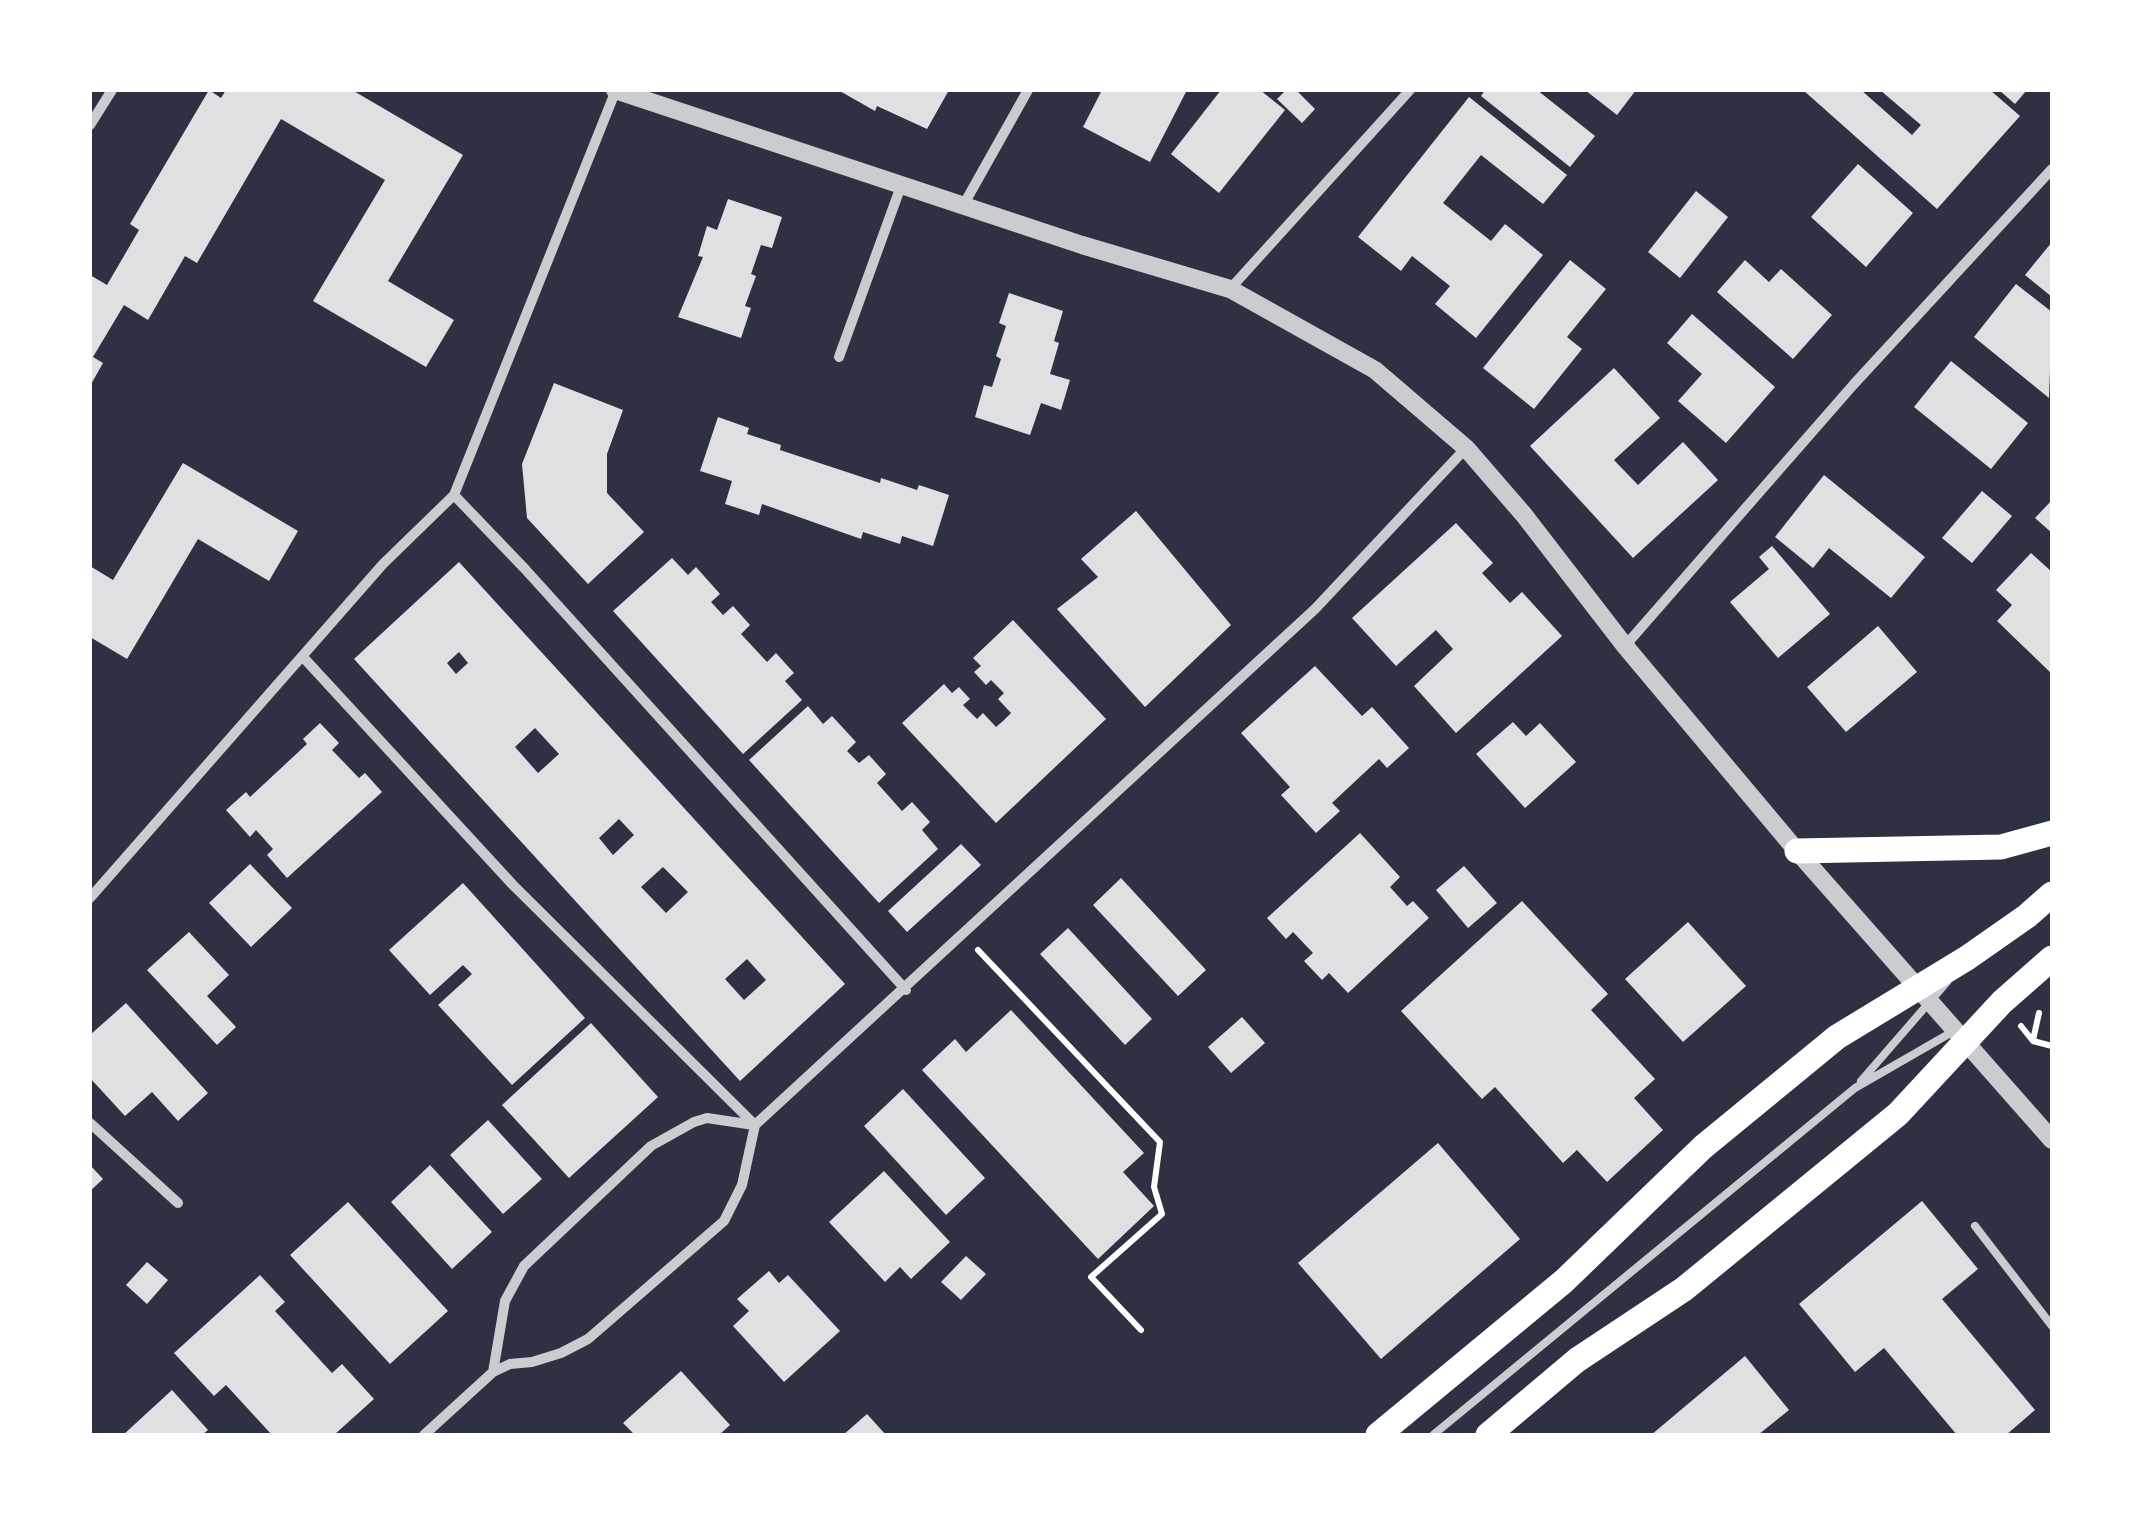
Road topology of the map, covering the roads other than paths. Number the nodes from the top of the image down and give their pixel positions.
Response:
1 (112, 90) edge
2 (616, 90) edge
3 (1028, 90) edge
4 (1410, 90) edge
5 (90, 126) edge
6 (2052, 169) edge
7 (901, 186) junction
8 (964, 204) junction
9 (1230, 288) junction
10 (839, 357) dead end
11 (1466, 448) junction
12 (454, 495) junction
13 (1625, 646) junction
14 (303, 657) junction
15 (2052, 833) edge
16 (1797, 850) junction
17 (2052, 894) edge
18 (90, 898) edge
19 (2052, 958) edge
20 (906, 990) junction
21 (1923, 994) junction
22 (1961, 1036) junction
23 (1855, 1088) junction
24 (90, 1124) edge
25 (756, 1125) junction
26 (2052, 1140) edge
27 (178, 1203) dead end
28 (1975, 1226) dead end
29 (2052, 1326) edge
30 (493, 1372) junction
31 (424, 1435) edge
32 (1378, 1435) edge
33 (1434, 1435) edge
34 (1488, 1435) edge

1 - 5 street
2 - 7 street
2 - 12 street
3 - 8 street
4 - 9 street
6 - 13 street
7 - 8 street
7 - 10 street
8 - 9 street
9 - 11 street
11 - 13 street
11 - 20 street
12 - 14 street
12 - 20 street
13 - 16 street
14 - 18 street
14 - 25 street
15 - 16 main road
16 - 21 street
17 - 21 main road
19 - 22 main road
20 - 25 street
21 - 22 street
21 - 23 lane
21 - 32 main road
22 - 23 lane
22 - 26 street
22 - 34 main road
23 - 33 lane
24 - 27 street
25 - 30 street
25 - 30 street
28 - 29 lane
30 - 31 street

